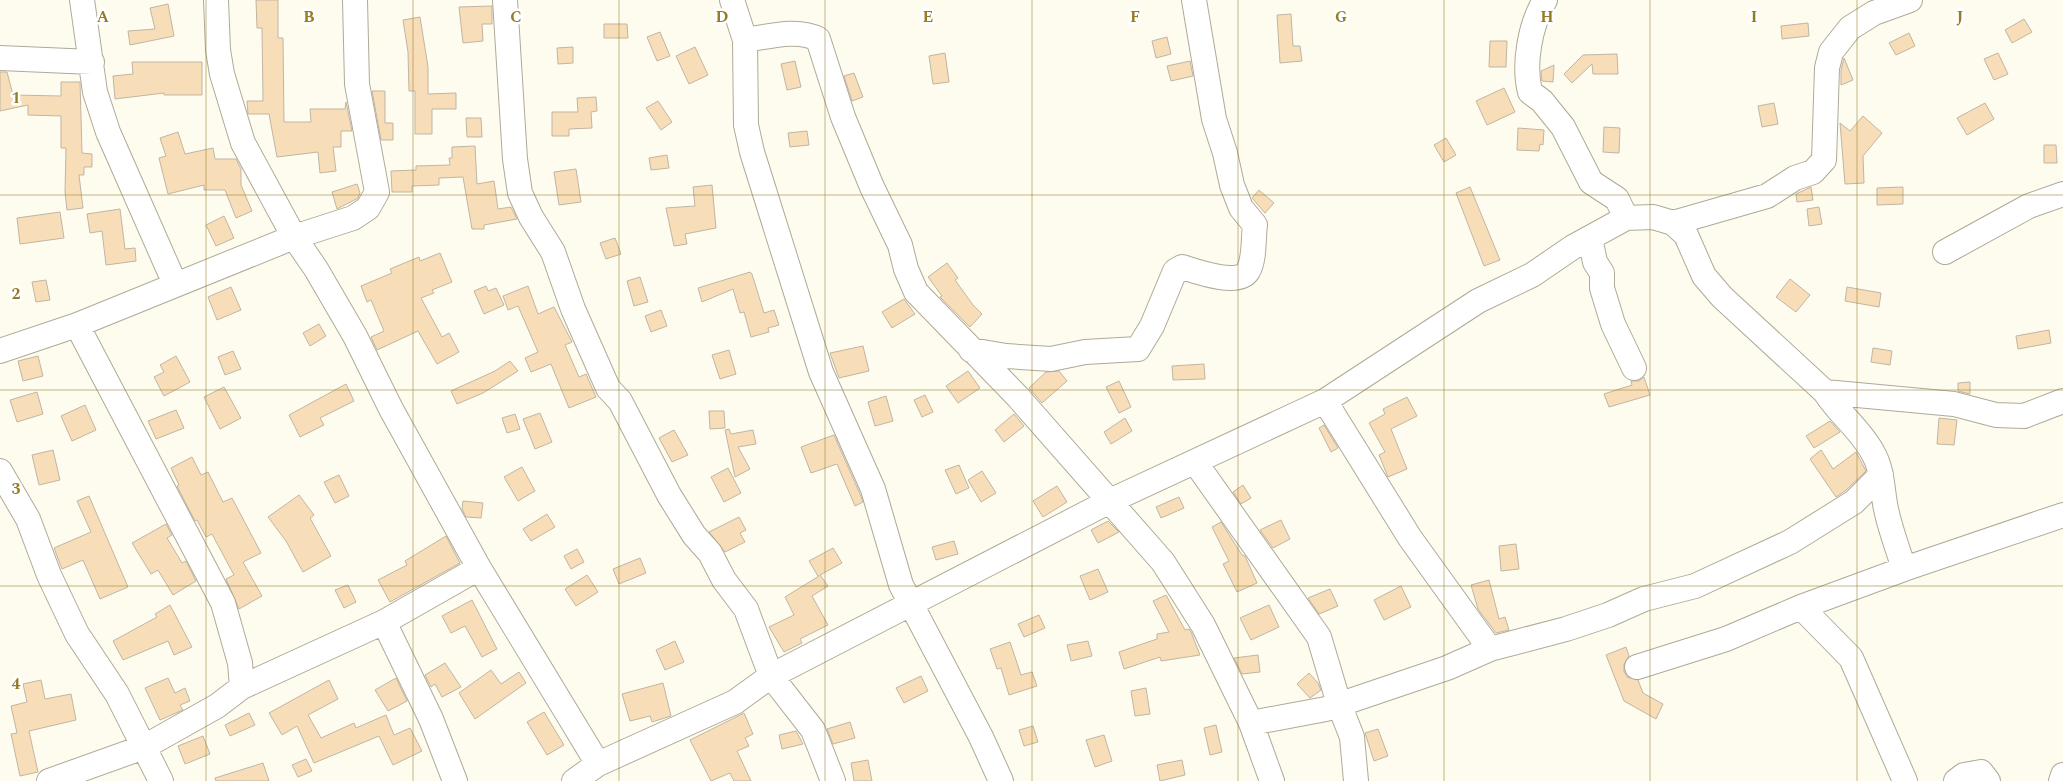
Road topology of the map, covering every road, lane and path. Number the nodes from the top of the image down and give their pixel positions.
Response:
1 (82, 0) edge
2 (216, 0) edge
3 (355, 0) edge
4 (505, 0) edge
5 (732, 0) edge
6 (1194, 0) edge
7 (1545, 0) edge
8 (1910, 0) edge
9 (745, 40) junction
10 (0, 58) edge
11 (92, 62) junction
12 (2063, 194) edge
13 (1626, 218) junction
14 (1673, 223) junction
15 (294, 237) junction
16 (1590, 238) junction
17 (1945, 252) dead end
18 (175, 284) junction
19 (77, 325) junction
20 (971, 350) junction
21 (0, 351) edge
22 (1634, 368) dead end
23 (1825, 392) junction
24 (1324, 401) junction
25 (2063, 401) edge
26 (1195, 462) junction
27 (0, 470) edge
28 (1881, 475) junction
29 (1110, 501) junction
30 (2063, 515) edge
31 (479, 568) junction
32 (1904, 568) junction
33 (912, 604) junction
34 (1801, 607) junction
35 (384, 622) junction
36 (1490, 649) junction
37 (1637, 667) dead end
38 (771, 676) junction
39 (242, 687) junction
40 (1339, 704) junction
41 (1251, 723) junction
42 (144, 747) junction
43 (598, 764) junction
44 (2063, 775) edge
45 (49, 781) edge
46 (161, 781) edge
47 (455, 781) edge
48 (574, 781) edge
49 (833, 781) edge
50 (1001, 781) edge
51 (1272, 781) edge
52 (1356, 781) edge
53 (1904, 781) edge
54 (1956, 781) edge
55 (1988, 781) edge
56 (2061, 781) edge

1 - 11 street
2 - 15 street
3 - 15 street
4 - 38 street
5 - 9 street
6 - 20 street
7 - 13 street
8 - 14 street
9 - 20 street
9 - 33 street
10 - 11 street
11 - 18 street
12 - 17 street
13 - 14 street
13 - 16 street
14 - 23 street
15 - 18 street
15 - 31 street
16 - 22 street
16 - 24 street
18 - 19 street
19 - 21 street
19 - 39 street
20 - 29 street
23 - 25 street
23 - 28 street
24 - 26 street
24 - 36 street
26 - 29 street
26 - 40 street
27 - 42 street
28 - 32 street
28 - 36 street
29 - 33 street
29 - 41 street
30 - 32 street
31 - 35 street
31 - 43 street
32 - 34 street
33 - 38 street
33 - 50 street
34 - 37 street
34 - 53 street
35 - 39 street
35 - 47 street
36 - 40 street
38 - 43 street
38 - 49 street
39 - 42 street
40 - 41 street
40 - 52 street
41 - 51 street
42 - 45 street
42 - 46 street
43 - 48 street
44 - 56 street
54 - 55 street

